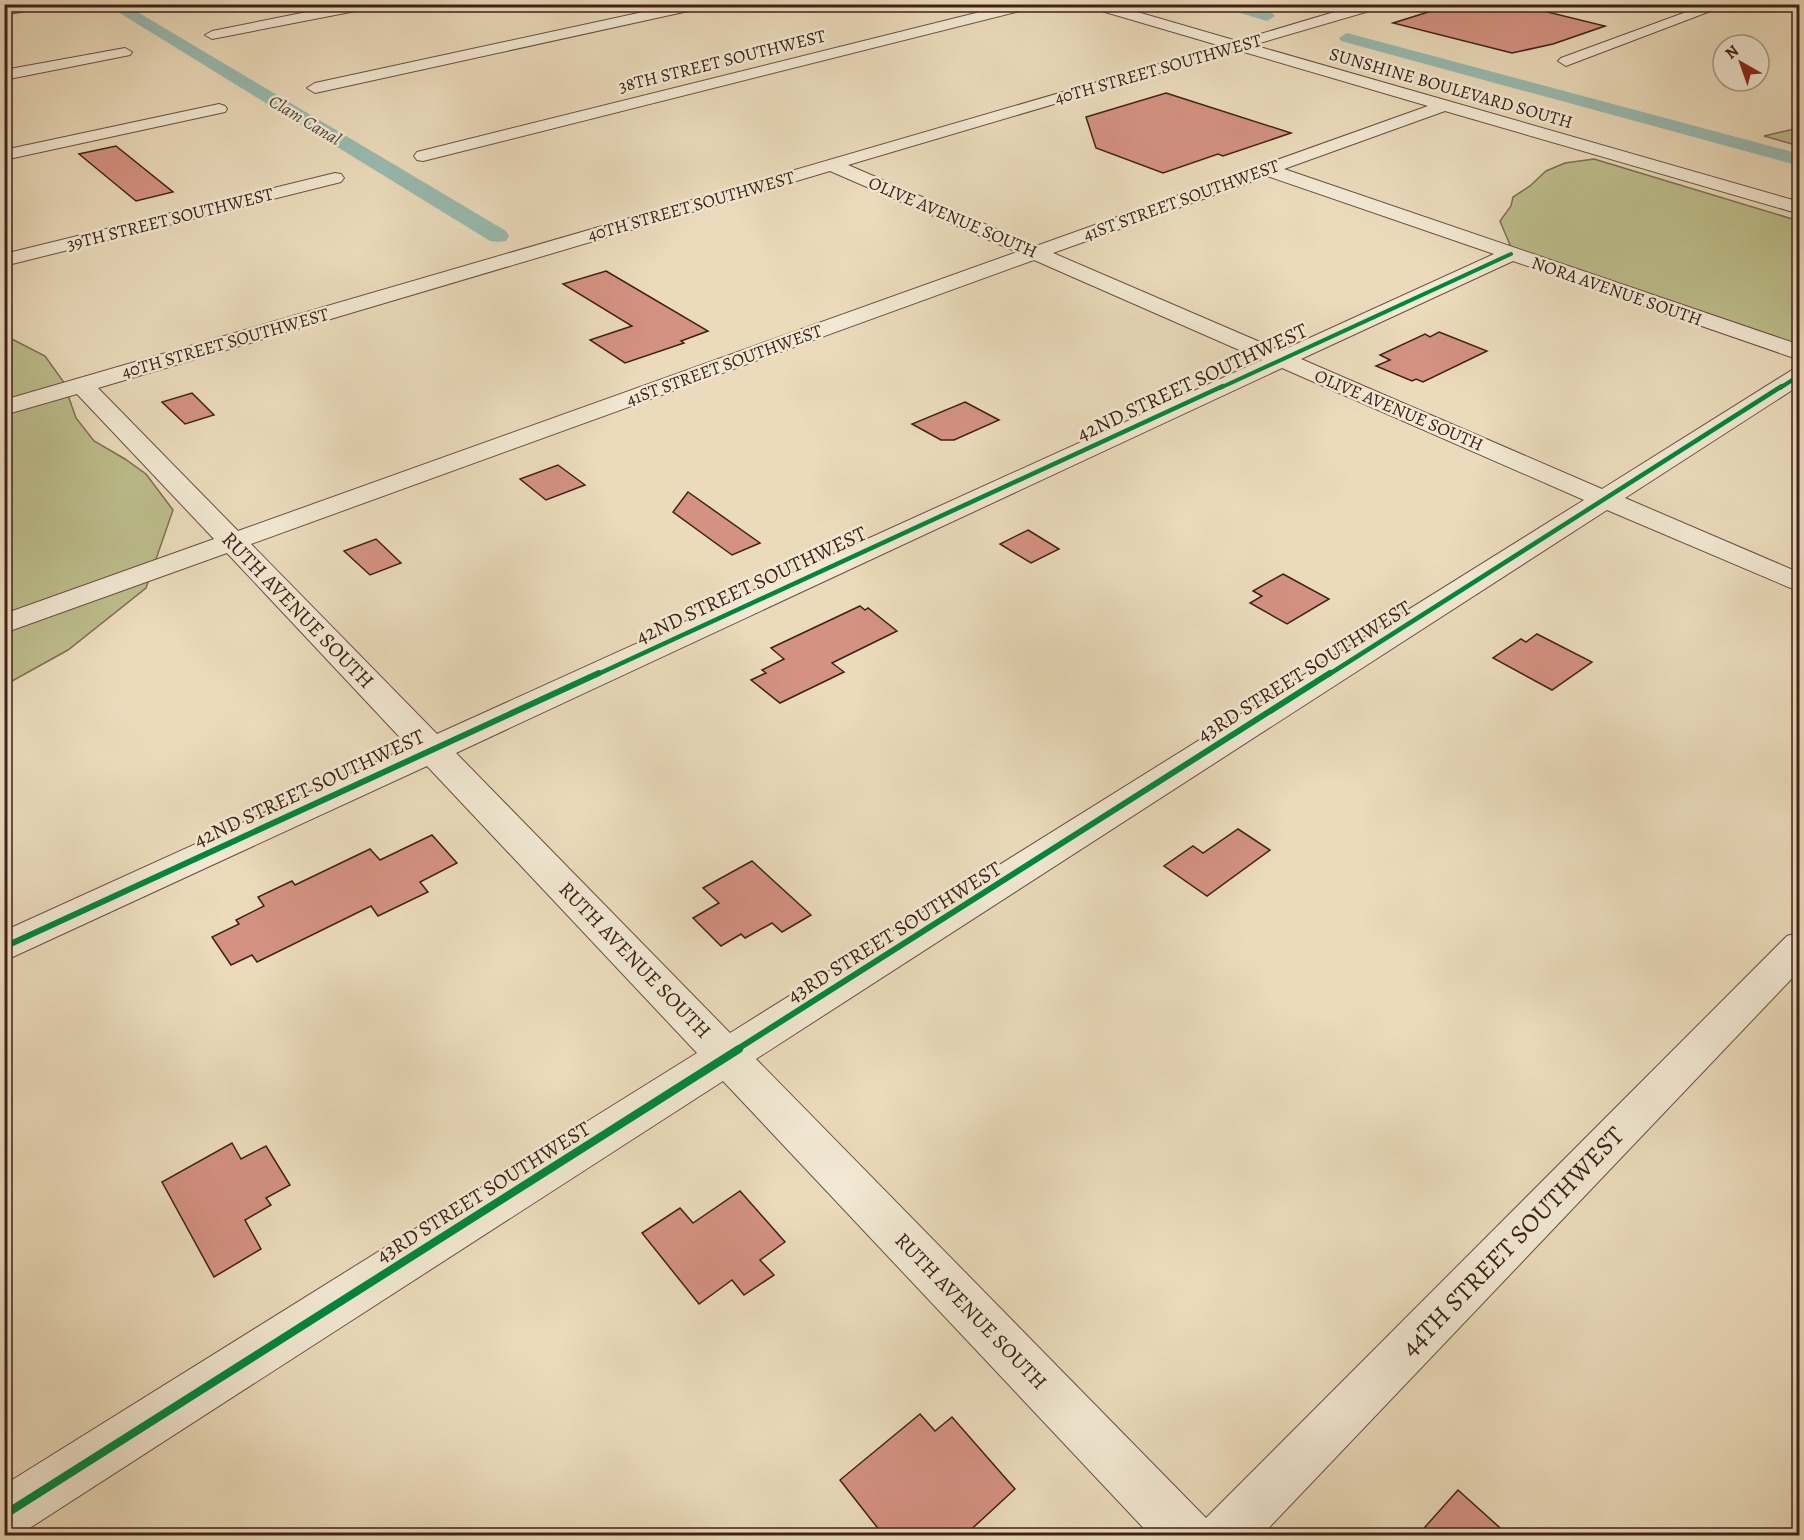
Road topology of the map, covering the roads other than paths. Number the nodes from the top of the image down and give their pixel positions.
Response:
1 (41, 4) edge
2 (371, 4) edge
3 (702, 4) edge
4 (1031, 4) edge
5 (1093, 4) edge
6 (1378, 4) edge
7 (1722, 4) edge
8 (4, 11) edge
9 (212, 35) dead end
10 (1237, 46) junction
11 (125, 52) dead end
12 (1566, 60) dead end
13 (4, 75) edge
14 (315, 88) dead end
15 (1443, 106) junction
16 (219, 109) dead end
17 (4, 155) edge
18 (423, 156) dead end
19 (832, 165) junction
20 (1265, 169) junction
21 (335, 178) dead end
22 (1800, 208) edge
23 (1035, 252) junction
24 (1511, 254) junction
25 (4, 260) edge
26 (1800, 353) edge
27 (1282, 359) junction
28 (1800, 375) edge
29 (82, 385) junction
30 (4, 408) edge
31 (1605, 499) junction
32 (233, 543) junction
33 (1800, 584) edge
34 (4, 624) edge
35 (431, 750) junction
36 (1800, 946) edge
37 (4, 947) edge
38 (729, 1056) junction
39 (4, 1515) edge
40 (1187, 1536) edge
41 (1224, 1536) edge

1 - 8 street
2 - 9 street
3 - 14 street
4 - 18 street, 38TH STREET SOUTHWEST
5 - 10 street, SUNSHINE BOULEVARD SOUTH
6 - 10 street, 40TH STREET SOUTHWEST
7 - 12 street
10 - 15 street, SUNSHINE BOULEVARD SOUTH
10 - 19 street, 40TH STREET SOUTHWEST
11 - 13 street
15 - 20 street, 41ST STREET SOUTHWEST
15 - 22 street, SUNSHINE BOULEVARD SOUTH
16 - 17 street
19 - 23 street, OLIVE AVENUE SOUTH
19 - 29 street, 40TH STREET SOUTHWEST
20 - 23 street, 41ST STREET SOUTHWEST
20 - 24 street, NORA AVENUE SOUTH
21 - 25 street, 39TH STREET SOUTHWEST
23 - 27 street, OLIVE AVENUE SOUTH
23 - 32 street, 41ST STREET SOUTHWEST
24 - 26 street, NORA AVENUE SOUTH
24 - 27 street, 42ND STREET SOUTHWEST
27 - 31 street, OLIVE AVENUE SOUTH
27 - 35 street, 42ND STREET SOUTHWEST
28 - 31 street, 43RD STREET SOUTHWEST
29 - 30 street, 40TH STREET SOUTHWEST
29 - 32 street, RUTH AVENUE SOUTH
31 - 33 street, OLIVE AVENUE SOUTH
31 - 38 street, 43RD STREET SOUTHWEST
32 - 34 street, 41ST STREET SOUTHWEST
32 - 35 street, RUTH AVENUE SOUTH
35 - 37 street, 42ND STREET SOUTHWEST
35 - 38 street, RUTH AVENUE SOUTH
36 - 41 street, 44TH STREET SOUTHWEST
38 - 39 street, 43RD STREET SOUTHWEST
38 - 40 street, RUTH AVENUE SOUTH

